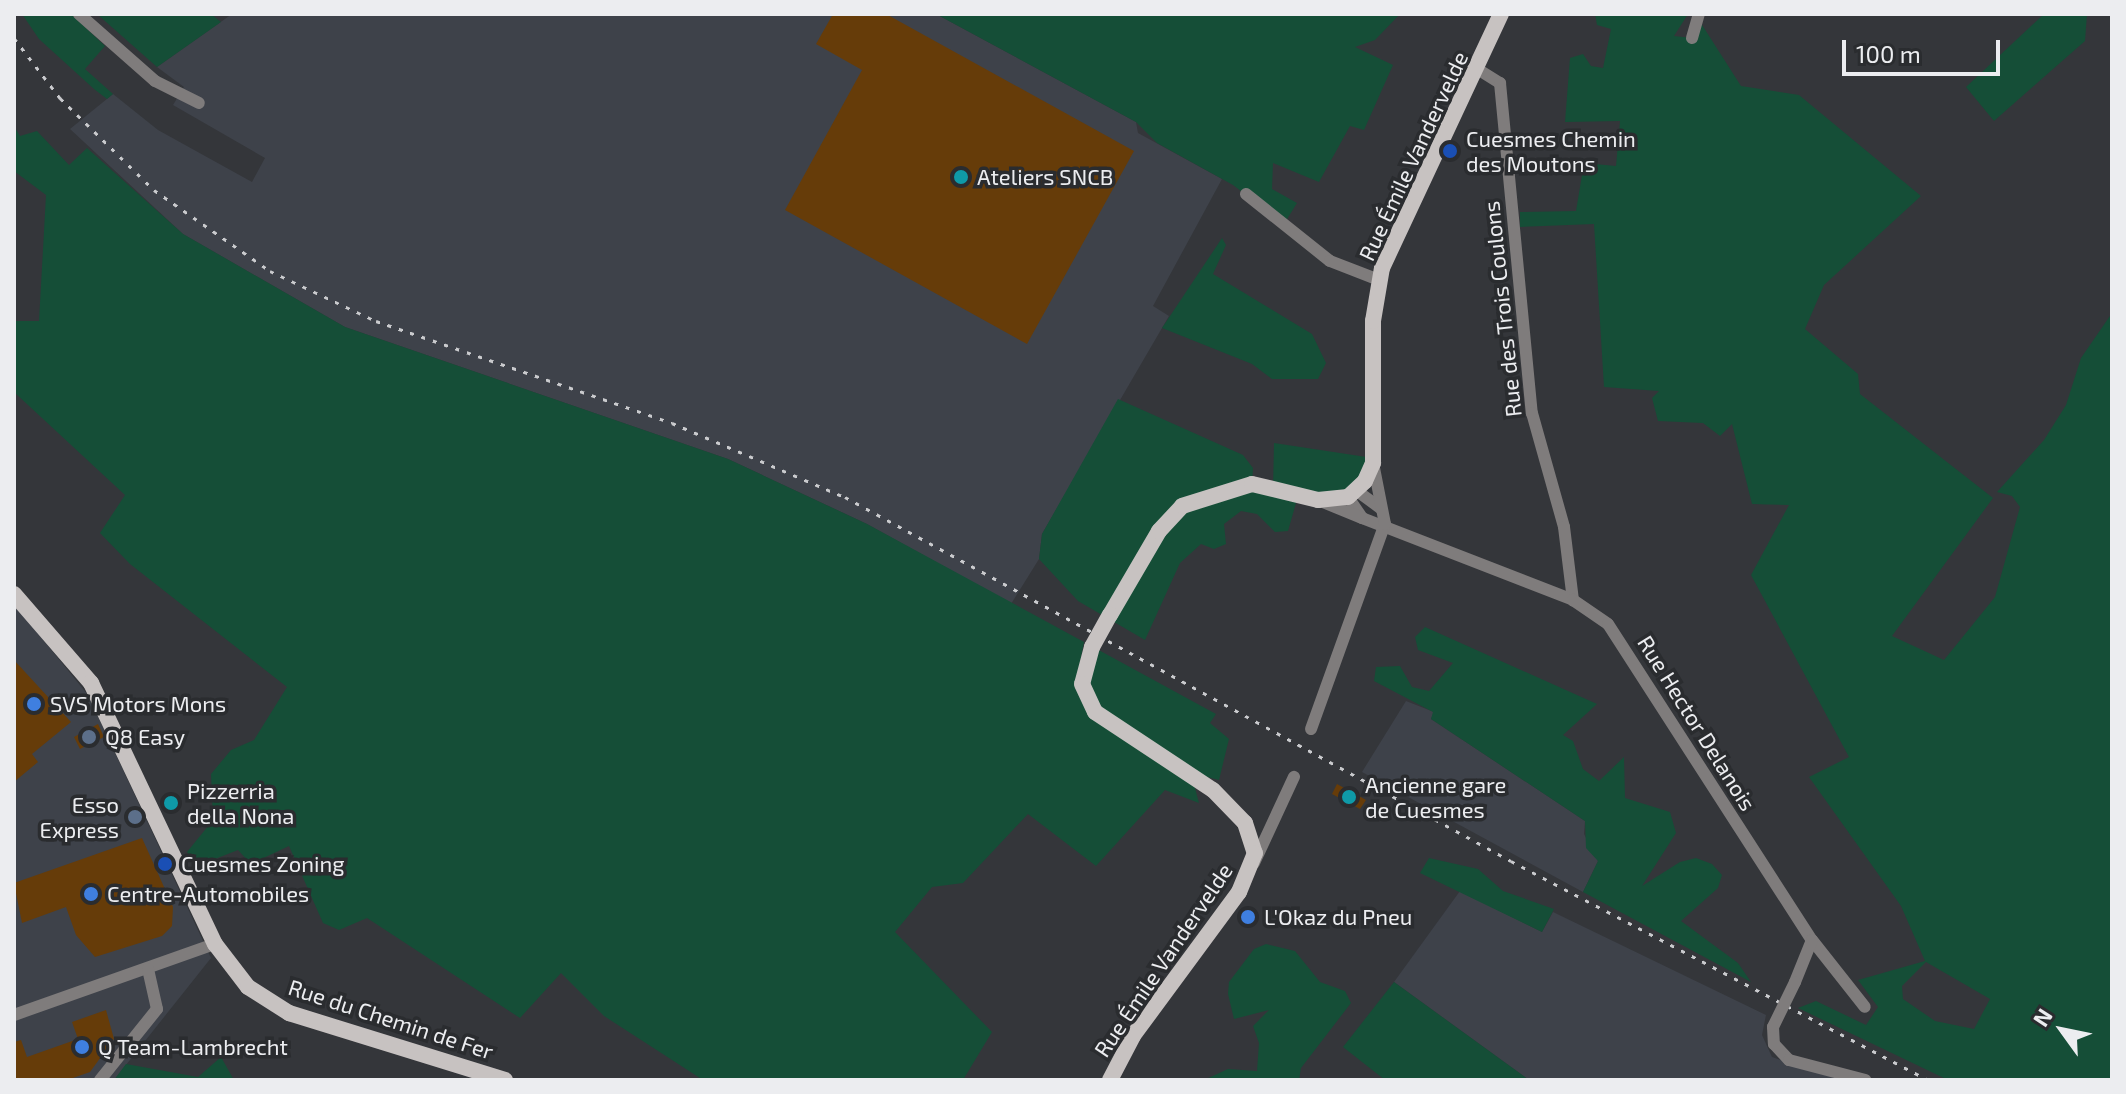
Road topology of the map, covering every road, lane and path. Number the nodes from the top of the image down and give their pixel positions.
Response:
1 (79, 14) edge
2 (1501, 14) edge
3 (1699, 14) edge
4 (1692, 38) dead end
5 (1479, 70) junction
6 (199, 103) dead end
7 (1246, 194) dead end
8 (1379, 280) junction
9 (1373, 463) junction
10 (1352, 494) junction
11 (1318, 500) junction
12 (1380, 508) junction
13 (1362, 518) junction
14 (1385, 524) junction
15 (14, 594) edge
16 (1573, 600) junction
17 (1311, 729) dead end
18 (1294, 777) dead end
19 (1252, 865) junction
20 (1812, 940) junction
21 (215, 944) junction
22 (148, 969) junction
23 (1865, 1007) dead end
24 (14, 1015) edge
25 (477, 1076) edge
26 (100, 1080) edge
27 (505, 1080) edge
28 (1110, 1080) edge
29 (1865, 1080) edge

1 - 6 street
2 - 5 main road, Rue Émile Vandervelde
3 - 4 street
5 - 8 main road, Rue Émile Vandervelde
5 - 16 street, Rue des Trois Coulons
7 - 8 street
8 - 9 main road, Rue Émile Vandervelde
9 - 10 main road, Rue Émile Vandervelde
9 - 12 street, Rue Émile Vandervelde
10 - 11 main road, Rue Émile Vandervelde
10 - 12 street
10 - 13 street
11 - 13 street, Rue Hector Delanois
11 - 19 main road, Rue Émile Vandervelde, bridge
12 - 14 street, Rue Émile Vandervelde
13 - 14 street, Rue Hector Delanois
14 - 16 street, Rue Hector Delanois
14 - 17 street
15 - 21 main road, Rue du Chemin de Fer
16 - 20 street, Rue Hector Delanois
18 - 19 street, Rue Émile Vandervelde
19 - 28 main road, Rue Émile Vandervelde
20 - 23 street, Rue Hector Delanois
20 - 29 street, bridge
21 - 22 street
21 - 25 main road, Rue du Chemin de Fer
22 - 24 street
22 - 26 street
25 - 27 main road, Rue du Chemin de Fer

